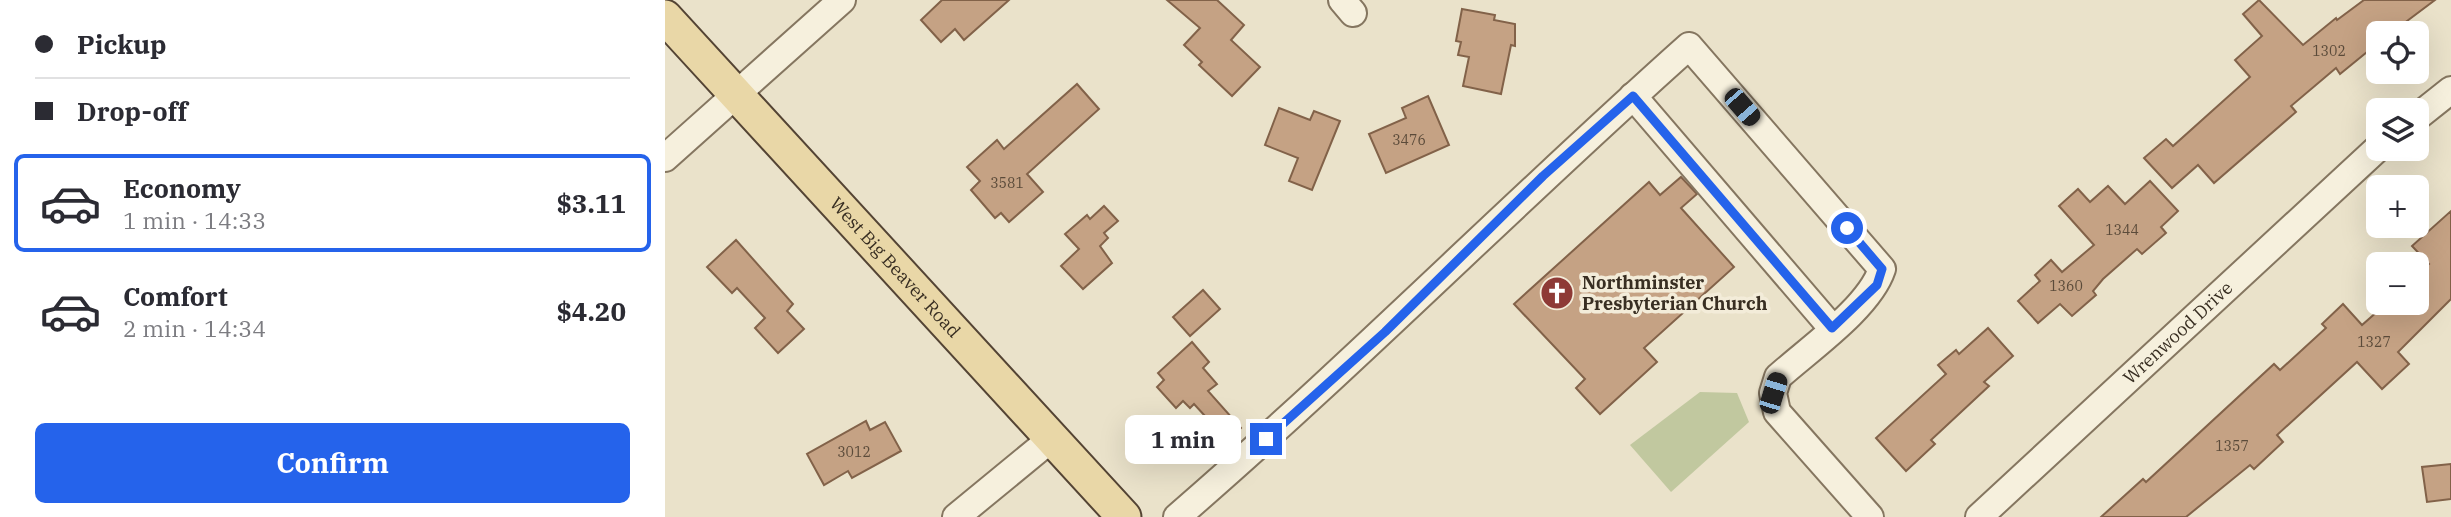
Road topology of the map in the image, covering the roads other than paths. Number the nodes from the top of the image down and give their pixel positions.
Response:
1 (842, 0) edge
2 (665, 17) edge
3 (2451, 90) edge
4 (739, 95) junction
5 (1633, 96) junction
6 (2429, 107) edge
7 (665, 158) edge
8 (2366, 159) edge
9 (1832, 328) junction
10 (1051, 439) junction
11 (956, 517) edge
12 (1124, 517) edge
13 (1178, 517) edge
14 (1870, 517) edge
15 (1979, 517) edge

1 - 4 street
2 - 4 main road, West Big Beaver Road
3 - 6 street
4 - 7 street
4 - 10 main road, West Big Beaver Road
5 - 9 street
5 - 9 street
5 - 13 street
8 - 15 street, Wrenwood Drive
9 - 14 street
10 - 11 street
10 - 12 main road, West Big Beaver Road

